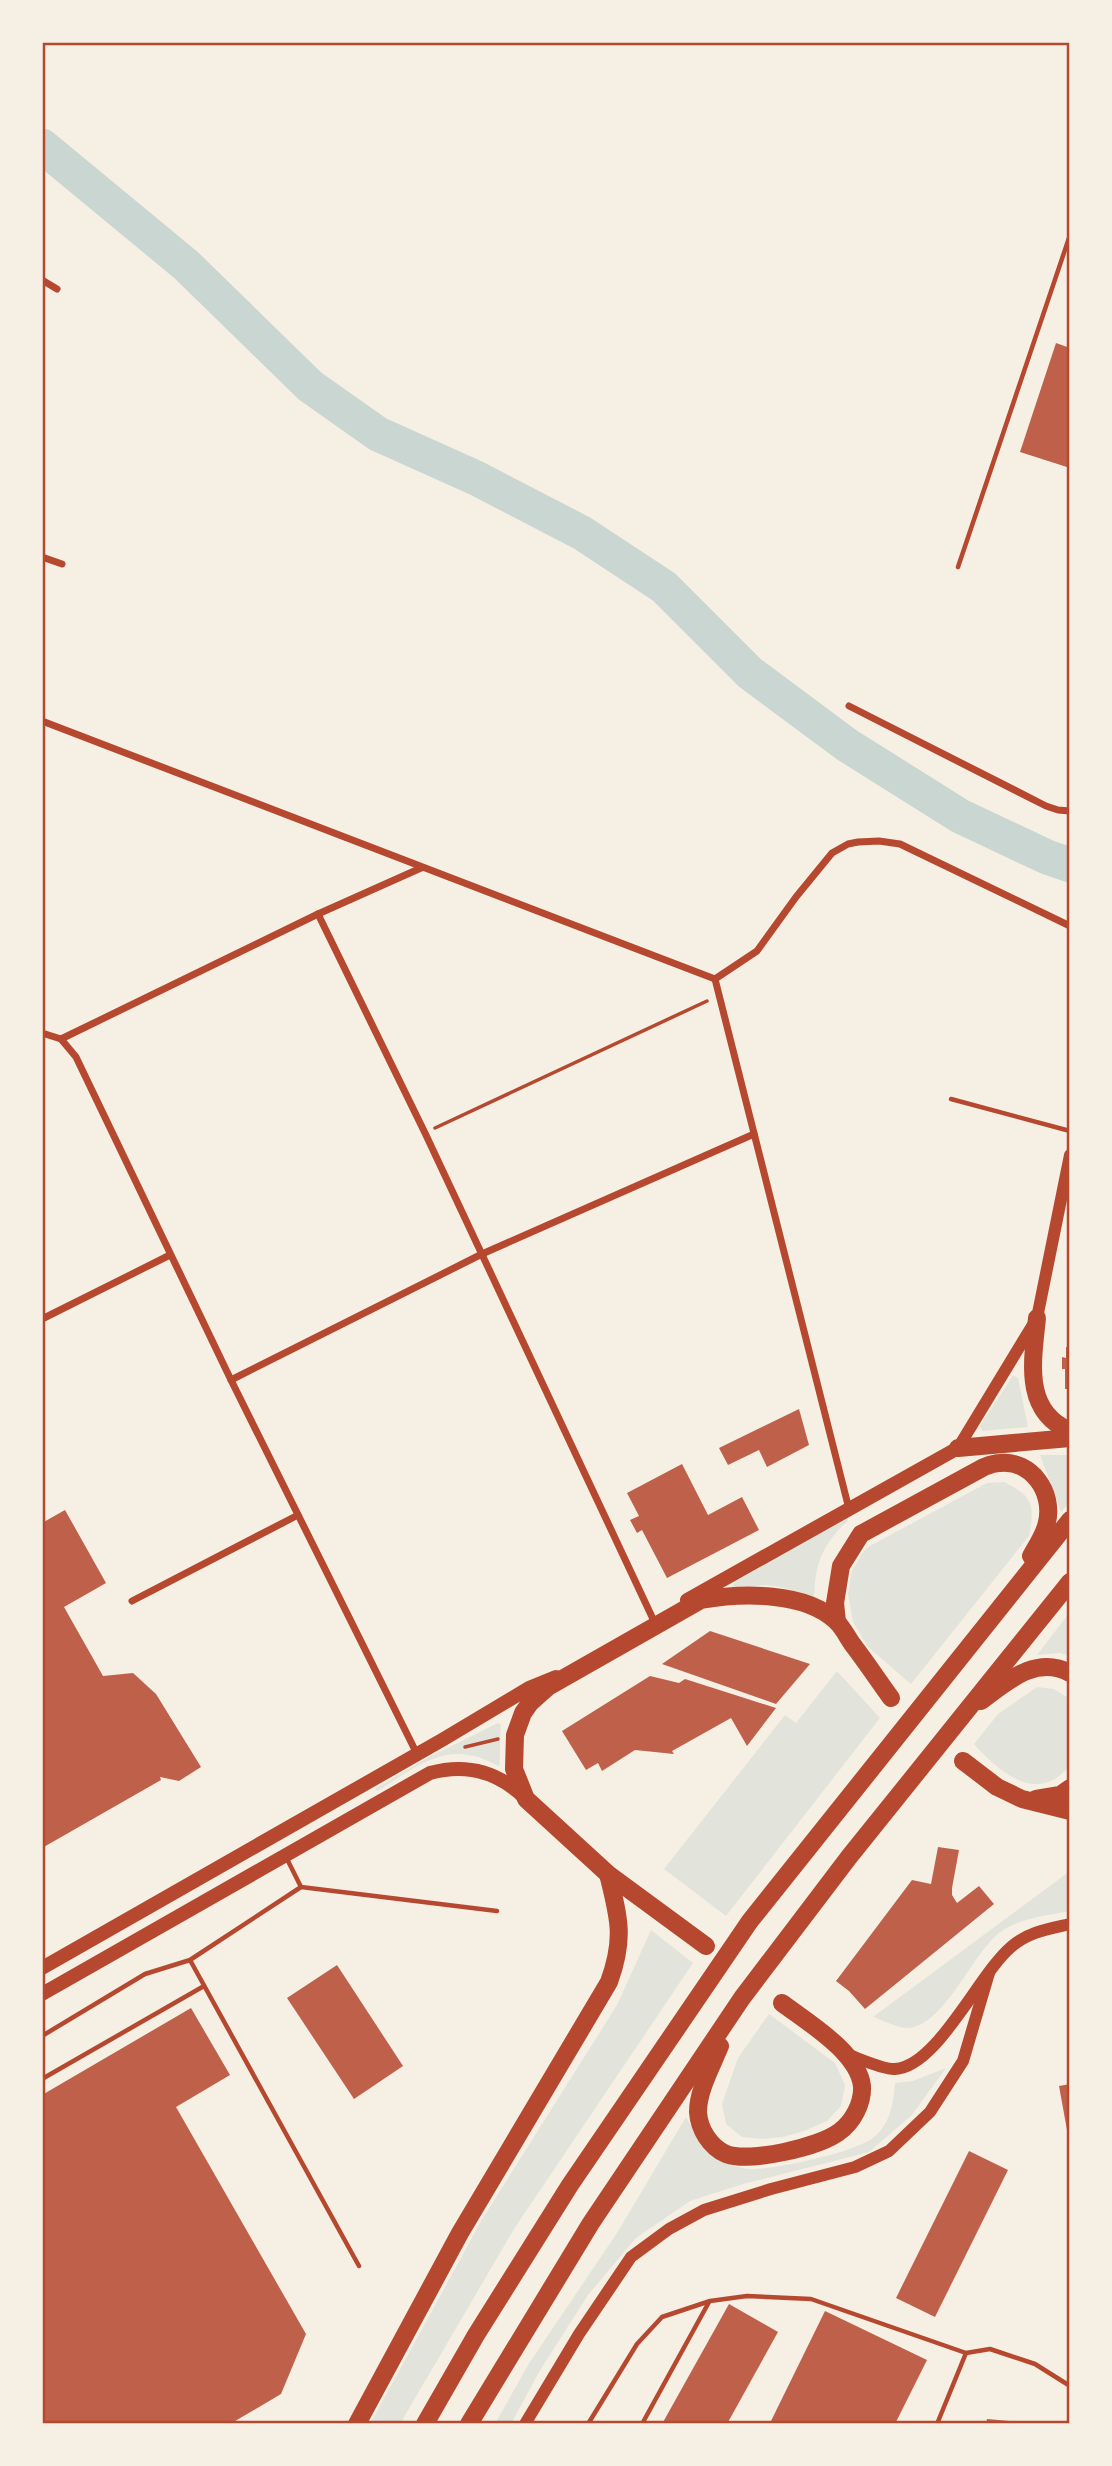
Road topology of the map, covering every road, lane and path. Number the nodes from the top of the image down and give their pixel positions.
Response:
1 (1070, 235) edge
2 (42, 280) edge
3 (57, 289) dead end
4 (42, 557) edge
5 (62, 564) dead end
6 (958, 567) dead end
7 (849, 706) dead end
8 (42, 722) edge
9 (1070, 811) edge
10 (421, 868) junction
11 (318, 914) junction
12 (1070, 926) edge
13 (715, 979) junction
14 (718, 996) junction
15 (42, 1033) edge
16 (61, 1039) junction
17 (951, 1099) dead end
18 (1070, 1130) edge
19 (425, 1132) junction
20 (754, 1134) junction
21 (1070, 1155) edge
22 (482, 1254) junction
23 (170, 1255) junction
24 (43, 1318) edge
25 (1037, 1318) junction
26 (231, 1380) junction
27 (1070, 1431) edge
28 (1070, 1438) edge
29 (958, 1448) junction
30 (849, 1508) junction
31 (298, 1515) junction
32 (1070, 1520) edge
33 (1070, 1582) edge
34 (1008, 1596) junction
35 (132, 1601) dead end
36 (653, 1619) junction
37 (837, 1622) junction
38 (597, 1660) junction
39 (1070, 1673) edge
40 (891, 1698) dead end
41 (960, 1718) junction
42 (461, 1748) dead end
43 (513, 1748) junction
44 (417, 1754) junction
45 (963, 1760) dead end
46 (1070, 1788) edge
47 (526, 1799) junction
48 (1021, 1799) junction
49 (1070, 1811) edge
50 (285, 1856) junction
51 (608, 1874) junction
52 (301, 1887) junction
53 (497, 1911) dead end
54 (1070, 1924) edge
55 (706, 1946) dead end
56 (190, 1960) junction
57 (42, 1968) edge
58 (990, 1969) junction
59 (204, 1986) junction
60 (42, 1994) edge
61 (742, 1998) junction
62 (782, 2003) dead end
63 (42, 2036) edge
64 (849, 2055) junction
65 (42, 2079) edge
66 (359, 2266) dead end
67 (709, 2301) junction
68 (966, 2353) junction
69 (1070, 2386) edge
70 (357, 2424) edge
71 (425, 2424) edge
72 (469, 2424) edge
73 (525, 2424) edge
74 (588, 2424) edge
75 (642, 2424) edge
76 (937, 2424) edge

1 - 6 lane
2 - 3 street
4 - 5 street
7 - 9 street
8 - 10 street
10 - 11 street
10 - 13 street
11 - 16 street
11 - 19 street
12 - 13 street
13 - 14 street
14 - 19 path
14 - 20 street
15 - 16 street
16 - 23 street
17 - 18 lane
19 - 22 street
20 - 22 street
20 - 30 street
21 - 25 street
22 - 26 street
22 - 36 street
23 - 24 street
23 - 26 street
25 - 27 highway
25 - 29 street
26 - 31 street
28 - 29 highway
29 - 30 main road
30 - 36 main road
31 - 35 street
31 - 44 street
32 - 34 highway
33 - 41 highway
34 - 37 highway
34 - 71 highway
36 - 38 main road
37 - 38 highway
37 - 40 highway
38 - 43 highway
38 - 44 main road
39 - 41 highway
41 - 61 highway
42 - 43 path
43 - 47 highway
44 - 57 main road
45 - 48 highway
46 - 48 highway
47 - 50 main road
47 - 51 highway
48 - 49 highway
50 - 52 lane
50 - 60 main road
51 - 55 highway
51 - 70 highway
52 - 53 lane
52 - 56 lane
54 - 58 street
56 - 59 lane
56 - 63 lane
58 - 64 street
58 - 73 street
59 - 65 lane
59 - 66 lane
61 - 64 highway
61 - 72 highway
62 - 64 highway
67 - 68 lane
67 - 74 lane
67 - 75 lane
68 - 69 lane
68 - 76 lane

